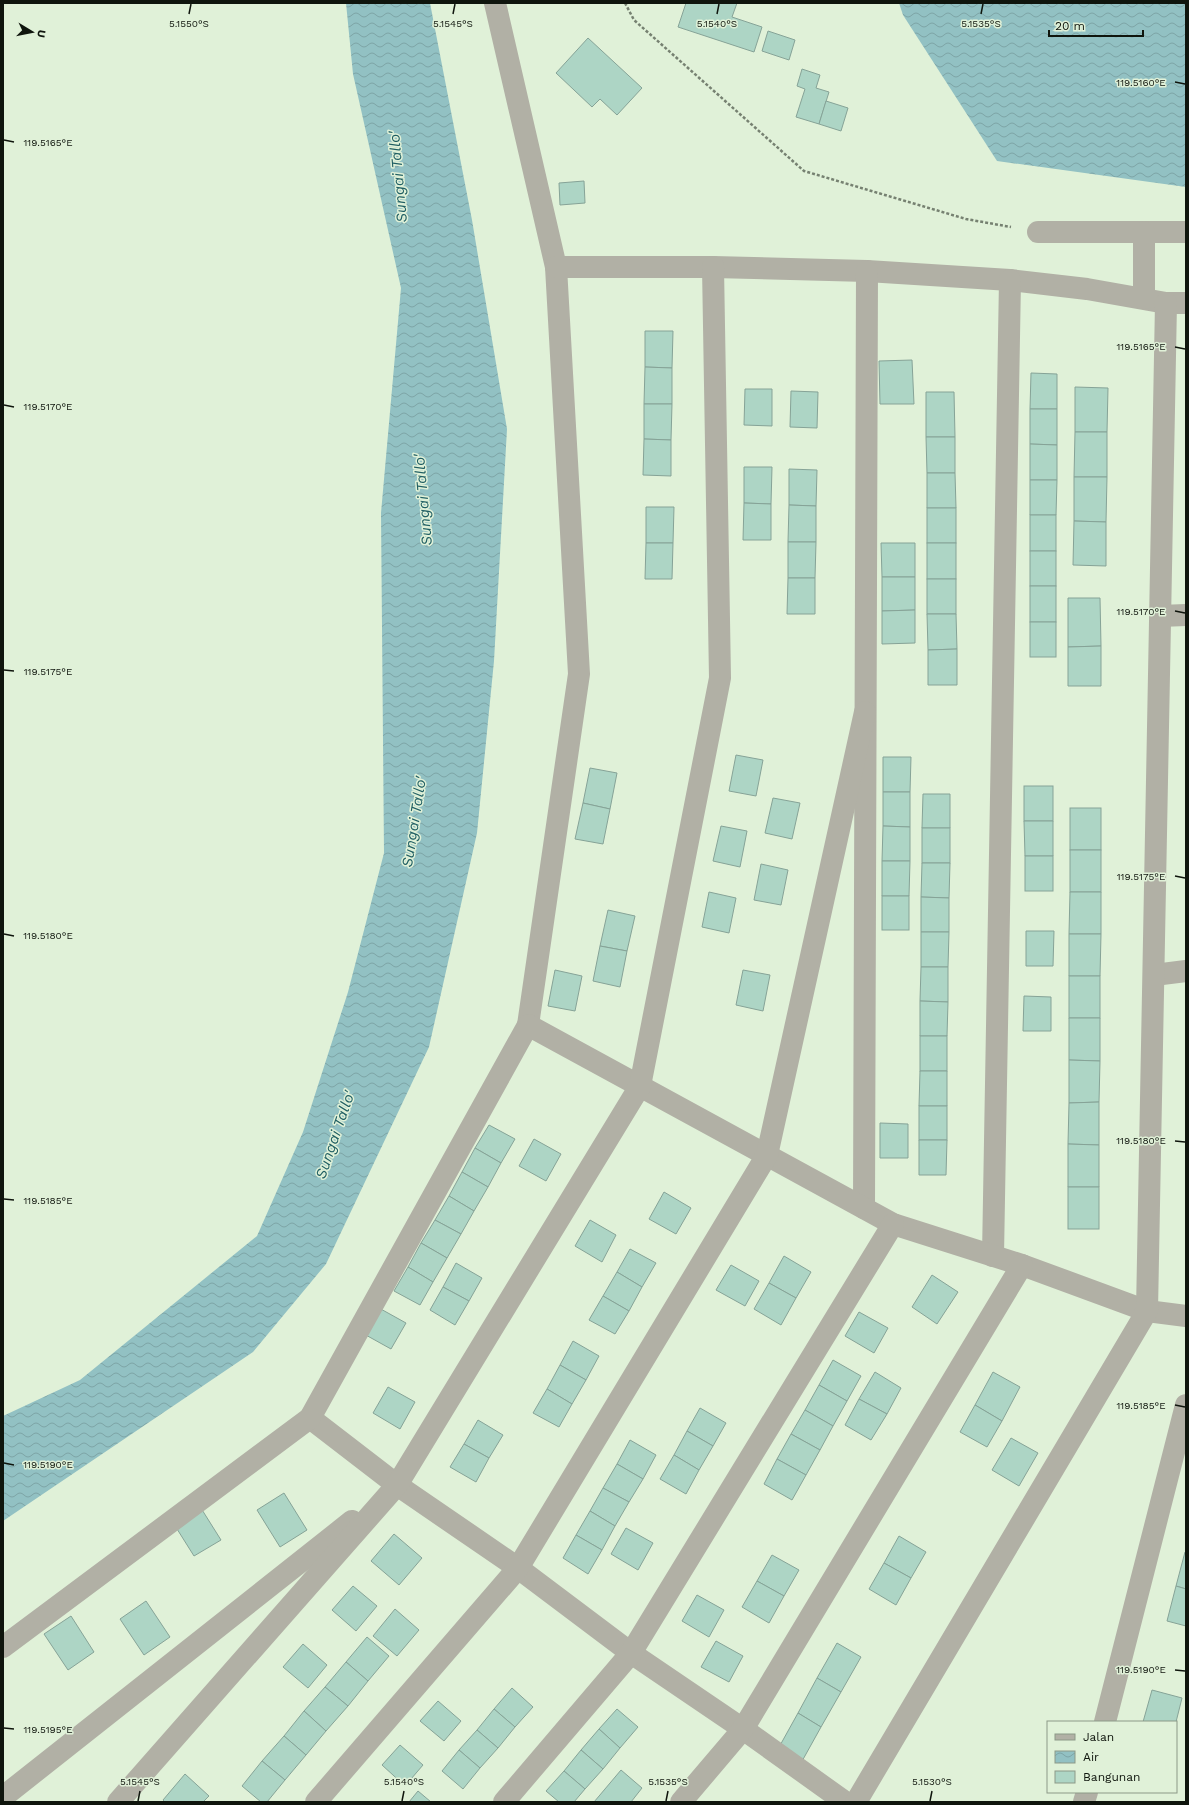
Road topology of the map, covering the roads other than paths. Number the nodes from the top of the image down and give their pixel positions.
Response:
1 (495, 3) edge
2 (1038, 232) road end
3 (1144, 232) junction
4 (1186, 232) edge
5 (713, 267) junction
6 (556, 268) junction
7 (867, 271) junction
8 (1010, 280) junction
9 (1144, 298) junction
10 (1176, 303) edge
11 (1186, 615) edge
12 (1160, 616) junction
13 (865, 712) junction
14 (1186, 971) edge
15 (1154, 975) junction
16 (528, 1026) junction
17 (640, 1086) junction
18 (767, 1155) junction
19 (864, 1208) junction
20 (893, 1224) junction
21 (993, 1256) junction
22 (1022, 1265) junction
23 (1147, 1311) junction
24 (1186, 1316) edge
25 (1186, 1405) edge
26 (310, 1418) junction
27 (396, 1485) junction
28 (518, 1568) junction
29 (3, 1647) edge
30 (631, 1653) junction
31 (1105, 1721) edge
32 (743, 1729) junction
33 (3, 1797) edge
34 (118, 1802) edge
35 (316, 1802) edge
36 (504, 1802) edge
37 (681, 1802) edge
38 (845, 1802) edge
39 (856, 1802) edge

1 - 6 street
2 - 3 street
3 - 4 street
3 - 9 street
5 - 6 street
5 - 7 street
5 - 17 street
6 - 16 street
7 - 8 street
7 - 13 street
8 - 9 street
8 - 21 street
9 - 10 street
10 - 12 street
11 - 12 street
12 - 15 street
13 - 18 street
13 - 19 street
14 - 15 street
15 - 23 street
16 - 17 street
16 - 26 street
17 - 18 street
17 - 27 street
18 - 19 street
18 - 28 street
19 - 20 street
20 - 21 street
20 - 30 street
21 - 22 street
22 - 23 street
22 - 32 street
23 - 24 street
23 - 39 street
25 - 31 street
26 - 27 street
26 - 29 street
27 - 28 street
27 - 33 street
27 - 34 street
28 - 30 street
28 - 35 street
30 - 32 street
30 - 36 street
32 - 37 street
32 - 38 street

